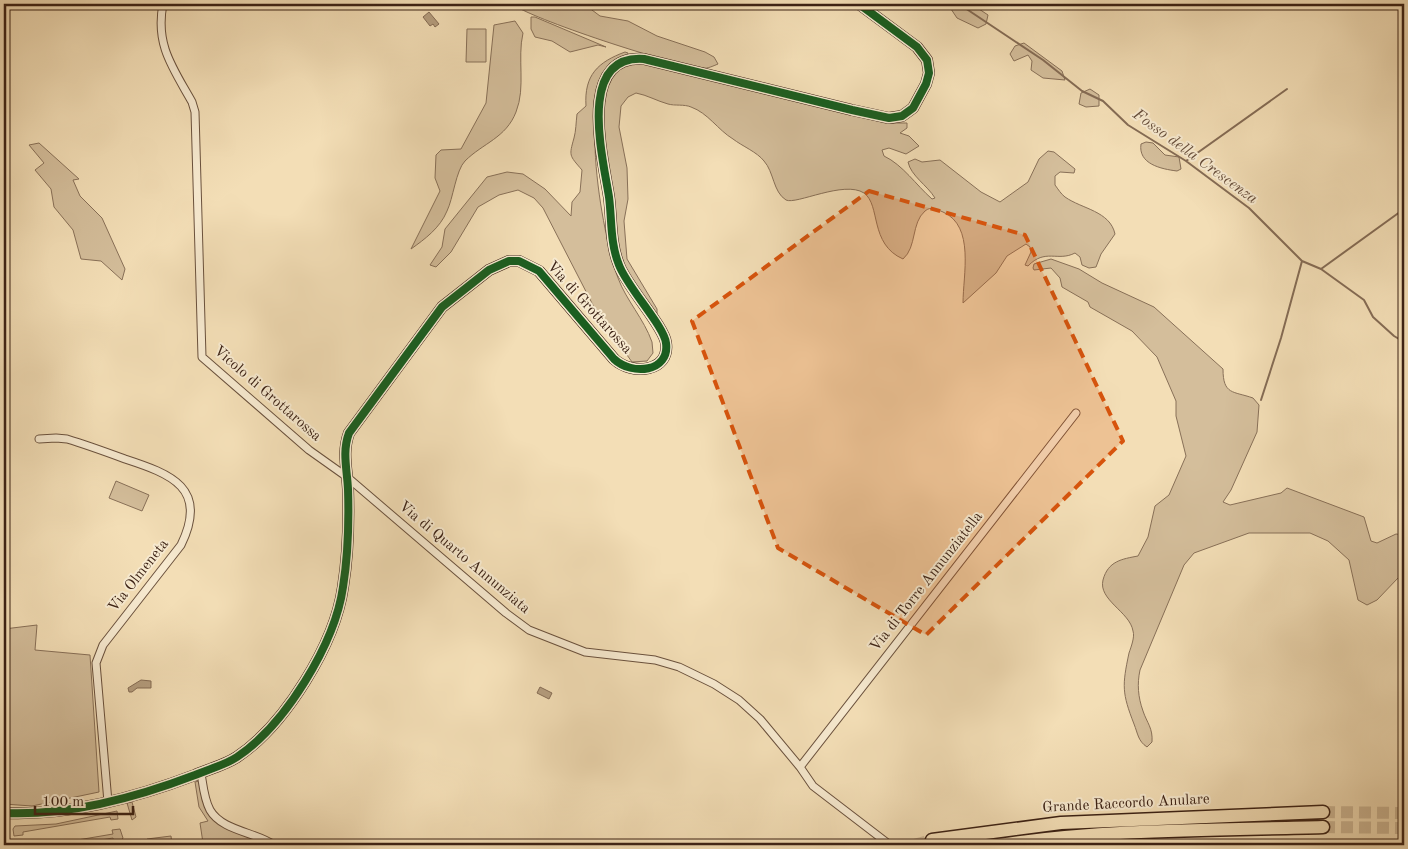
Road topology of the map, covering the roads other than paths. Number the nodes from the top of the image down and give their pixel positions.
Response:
1 (163, 4) edge
2 (859, 4) edge
3 (1076, 413) dead end
4 (39, 440) dead end
5 (347, 477) junction
6 (800, 767) junction
7 (200, 773) junction
8 (108, 802) junction
9 (1323, 812) tunnel mouth
10 (4, 814) edge
11 (1323, 827) tunnel mouth
12 (932, 840) dead end
13 (274, 845) edge
14 (890, 845) edge
15 (998, 845) edge

1 - 5 street, Vicolo di Grottarossa
2 - 5 street, Via di Grottarossa
3 - 6 street, Via di Torre Annunziatella
4 - 8 street, Via Olmeneta
5 - 6 street, Via di Quarto Annunziata
5 - 7 street, Via di Grottarossa
6 - 14 street, Via di Quarto Annunziata
7 - 8 street, Via di Grottarossa
7 - 13 street
8 - 10 street, Via di Grottarossa
9 - 12 highway, Grande Raccordo Anulare
11 - 15 highway, Grande Raccordo Anulare

